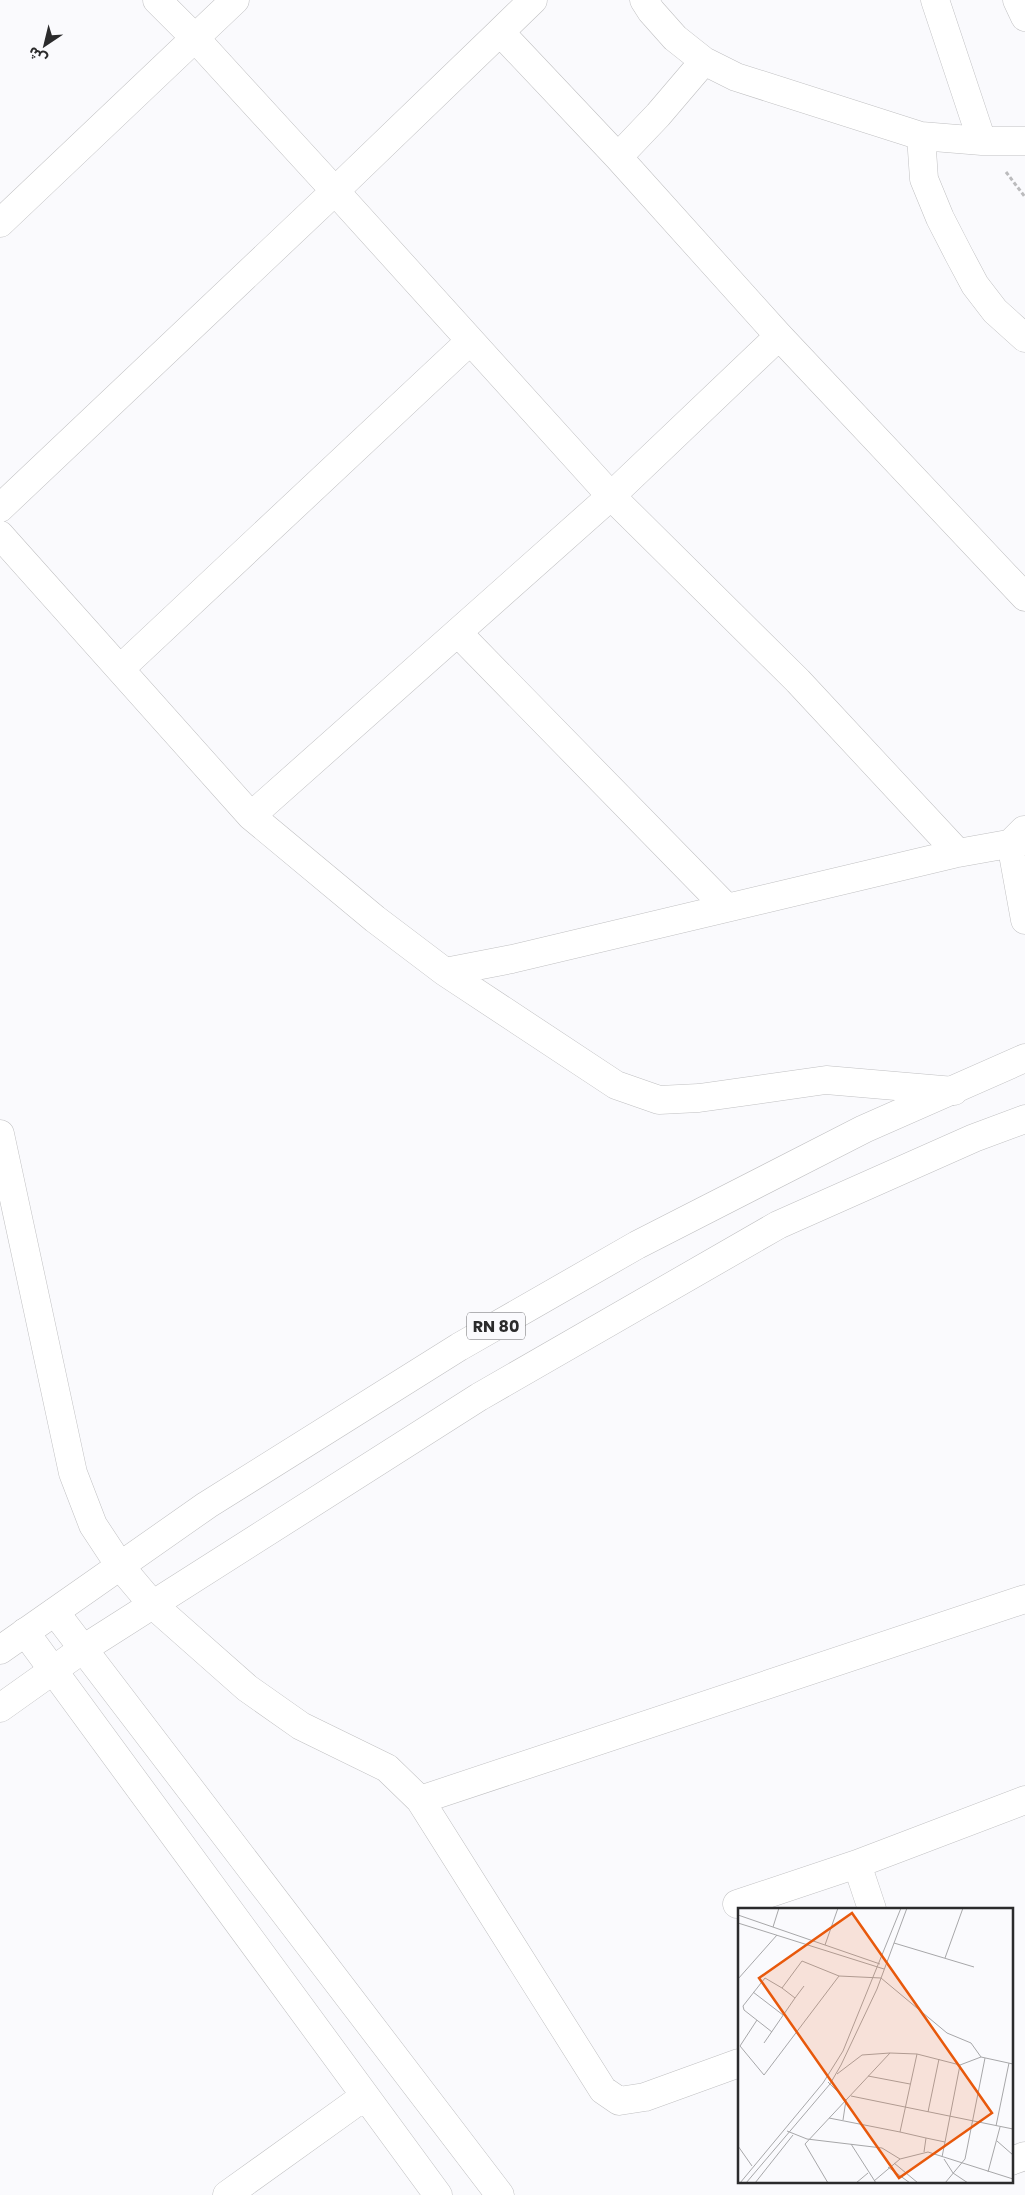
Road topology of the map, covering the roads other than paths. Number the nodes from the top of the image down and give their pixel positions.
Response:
1 (157, 0) edge
2 (235, 0) edge
3 (533, 0) edge
4 (644, 0) edge
5 (934, 0) edge
6 (1017, 0) edge
7 (1025, 17) edge
8 (500, 32) junction
9 (195, 38) junction
10 (704, 61) junction
11 (920, 136) junction
12 (982, 141) junction
13 (1025, 141) edge
14 (618, 157) junction
15 (335, 191) junction
16 (0, 223) edge
17 (779, 336) junction
18 (1025, 338) edge
19 (470, 340) junction
20 (611, 496) junction
21 (0, 508) edge
22 (0, 535) edge
23 (1025, 597) edge
24 (458, 633) junction
25 (120, 669) junction
26 (251, 816) junction
27 (1020, 837) edge
28 (958, 853) junction
29 (726, 907) junction
30 (1025, 920) edge
31 (445, 972) junction
32 (1025, 1058) edge
33 (954, 1091) junction
34 (1025, 1119) edge
35 (0, 1134) edge
36 (120, 1566) junction
37 (1025, 1598) edge
38 (152, 1604) junction
39 (56, 1612) junction
40 (25, 1632) junction
41 (83, 1648) junction
42 (0, 1650) edge
43 (54, 1670) junction
44 (0, 1708) edge
45 (420, 1800) junction
46 (1025, 1800) edge
47 (857, 1864) junction
48 (737, 1904) dead end
49 (872, 1908) edge
50 (738, 2063) edge
51 (365, 2096) junction
52 (1025, 2156) edge
53 (1012, 2161) edge
54 (227, 2195) edge
55 (438, 2195) edge
56 (500, 2195) edge

1 - 9 street
2 - 9 street
3 - 8 street
4 - 10 street
5 - 12 street
6 - 7 street
8 - 14 street
8 - 15 street
9 - 15 street
9 - 16 street
10 - 11 street
10 - 14 street
11 - 12 street
11 - 18 street
12 - 13 street
14 - 17 street
15 - 19 street
15 - 21 street
17 - 20 street
17 - 23 street
19 - 20 street
19 - 25 street
20 - 24 street
20 - 28 street
22 - 25 street
24 - 26 street
24 - 29 street
25 - 26 street
26 - 31 street
27 - 28 street
27 - 30 street
28 - 29 street
29 - 31 street
31 - 33 street
32 - 33 street, RN 80
33 - 36 street, RN 80
34 - 38 street
35 - 36 street
36 - 38 street
36 - 39 street, RN 80
37 - 45 street
38 - 41 street
38 - 45 street
39 - 40 street, RN 80
39 - 41 street
40 - 42 street, RN 80
40 - 43 street
41 - 43 street
41 - 56 street
43 - 44 street
43 - 51 street
45 - 50 street
46 - 47 street
47 - 48 street
47 - 49 street
51 - 54 street
51 - 55 street
52 - 53 street

